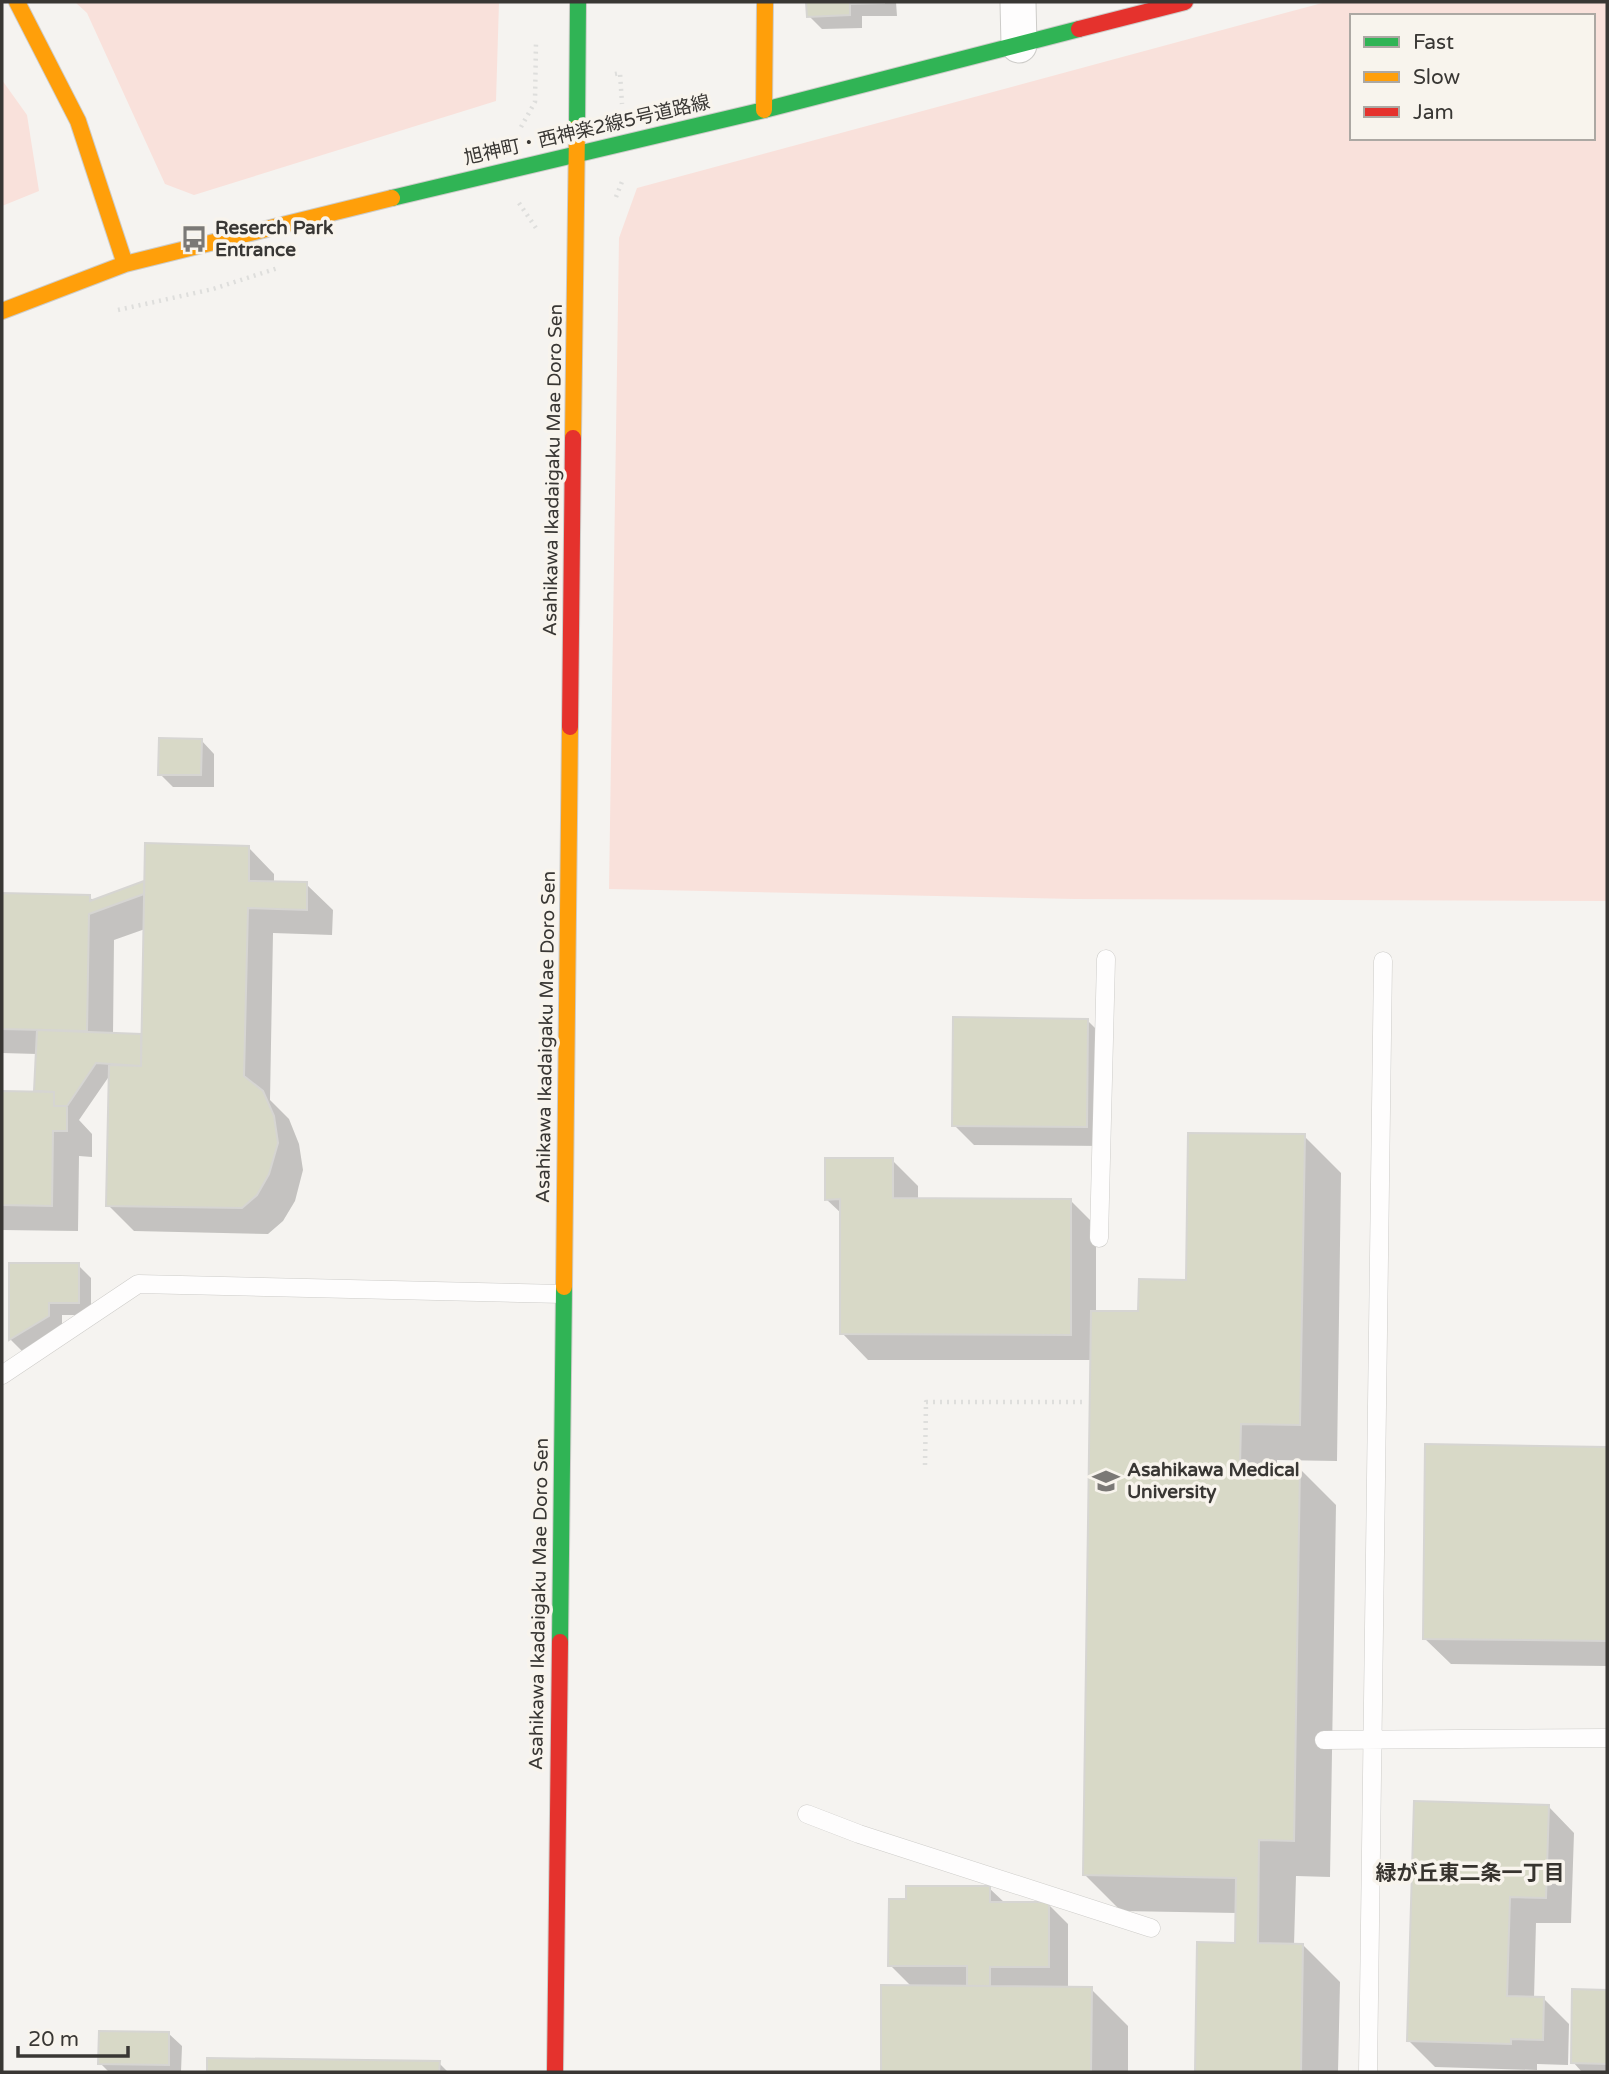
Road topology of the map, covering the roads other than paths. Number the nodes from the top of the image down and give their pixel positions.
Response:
1 (17, 2) edge
2 (578, 2) edge
3 (765, 2) edge
4 (1018, 2) edge
5 (1185, 2) edge
6 (1019, 45) junction
7 (764, 110) junction
8 (578, 152) junction
9 (125, 264) junction
10 (2, 311) edge
11 (1106, 959) dead end
12 (1383, 961) dead end
13 (1099, 1238) dead end
14 (564, 1294) junction
15 (2, 1375) edge
16 (1607, 1738) edge
17 (1324, 1740) dead end
18 (1372, 1740) junction
19 (807, 1814) dead end
20 (1151, 1927) dead end
21 (555, 2072) edge
22 (1368, 2072) edge

1 - 9 street
2 - 8 street, Asahikawa Ikadaigaku Mae Doro Sen
3 - 7 street
4 - 6 street
5 - 6 street, 旭神町・西神楽2線5号道路線
6 - 7 street, 旭神町・西神楽2線5号道路線
7 - 8 street, 旭神町・西神楽2線5号道路線
8 - 9 street, 旭神町・西神楽2線5号道路線
8 - 14 street, Asahikawa Ikadaigaku Mae Doro Sen
9 - 10 street, 旭神町・西神楽2線5号道路線
11 - 13 lane
12 - 18 lane
14 - 15 lane
14 - 21 street, Asahikawa Ikadaigaku Mae Doro Sen
16 - 18 lane
17 - 18 lane
18 - 22 lane
19 - 20 lane

